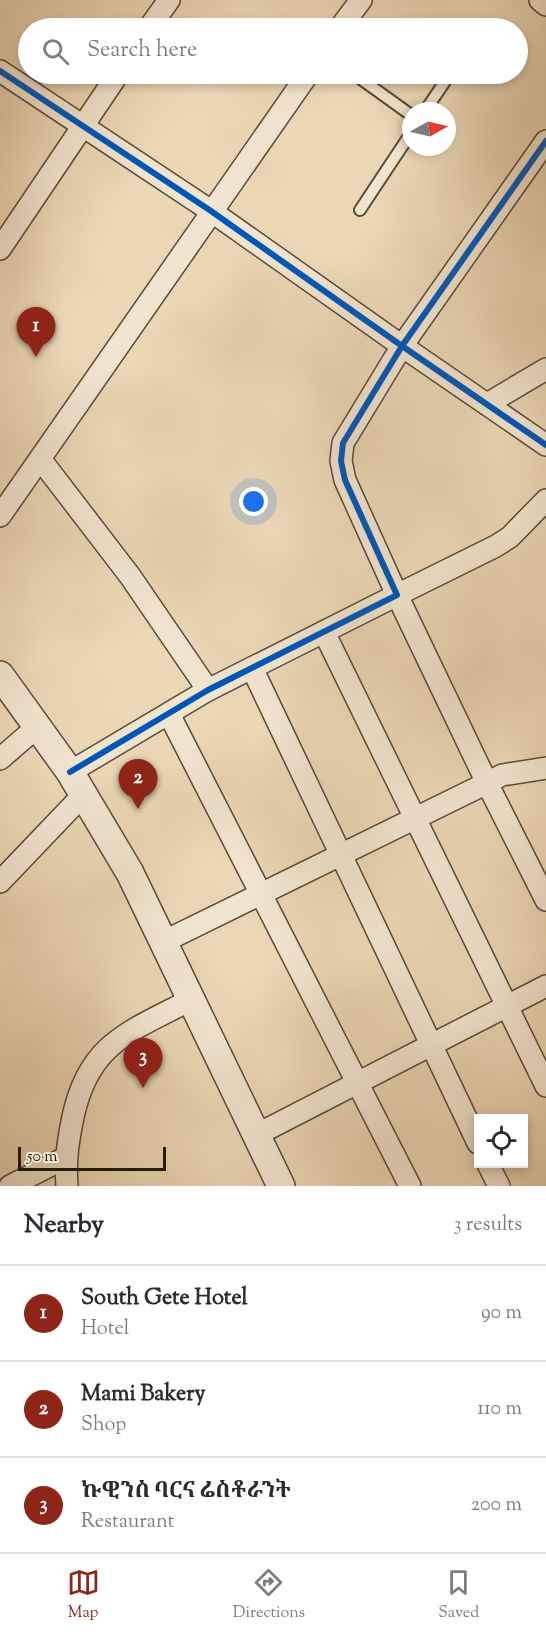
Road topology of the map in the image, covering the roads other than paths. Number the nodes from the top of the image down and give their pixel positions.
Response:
1 (168, 0) edge
2 (360, 0) edge
3 (540, 0) edge
4 (546, 4) edge
5 (156, 18) edge
6 (347, 18) edge
7 (0, 71) edge
8 (18, 83) edge
9 (20, 84) edge
10 (111, 84) edge
11 (301, 84) edge
12 (368, 84) edge
13 (443, 84) edge
14 (431, 102) edge
15 (402, 109) edge
16 (82, 125) junction
17 (546, 141) edge
18 (402, 147) edge
19 (360, 210) dead end
20 (212, 211) junction
21 (0, 249) edge
22 (402, 346) junction
23 (546, 369) edge
24 (487, 404) junction
25 (546, 445) edge
26 (41, 460) junction
27 (546, 500) edge
28 (0, 516) edge
29 (397, 596) junction
30 (324, 632) junction
31 (252, 668) junction
32 (0, 675) edge
33 (208, 690) junction
34 (169, 714) junction
35 (37, 727) junction
36 (0, 759) edge
37 (546, 768) edge
38 (77, 783) junction
39 (486, 783) junction
40 (416, 818) junction
41 (340, 855) junction
42 (0, 882) edge
43 (262, 894) junction
44 (546, 900) edge
45 (165, 941) junction
46 (546, 986) edge
47 (192, 999) junction
48 (508, 1005) junction
49 (432, 1045) junction
50 (358, 1083) junction
51 (546, 1086) edge
52 (474, 1134) edge
53 (256, 1136) junction
54 (65, 1158) junction
55 (490, 1168) edge
56 (10, 1186) edge
57 (67, 1186) edge
58 (281, 1186) edge
59 (410, 1186) edge
60 (499, 1186) edge

1 - 5 street
2 - 6 street
3 - 4 street
7 - 8 street
9 - 16 street
10 - 16 street
11 - 20 street
12 - 15 lane
13 - 14 lane
16 - 20 street
16 - 21 street
17 - 22 street
18 - 19 lane
20 - 22 street
20 - 26 street
22 - 24 street
22 - 29 street
23 - 24 street
24 - 25 street
26 - 28 street
26 - 33 street
27 - 29 street
29 - 30 street
29 - 39 street
30 - 31 street
30 - 40 street
31 - 33 street
31 - 41 street
32 - 35 street
33 - 34 street
34 - 38 street
34 - 43 street
35 - 36 street
35 - 38 street
37 - 39 street
38 - 42 street
38 - 45 street
39 - 40 street
39 - 44 street
40 - 41 street
40 - 48 street
41 - 43 street
41 - 49 street
43 - 45 street
43 - 50 street
45 - 47 street
46 - 48 street
47 - 53 street
47 - 54 street
48 - 49 street
48 - 51 street
49 - 50 street
49 - 52 street
50 - 53 street
50 - 59 street
53 - 58 street
54 - 56 street
54 - 57 street
55 - 60 street

